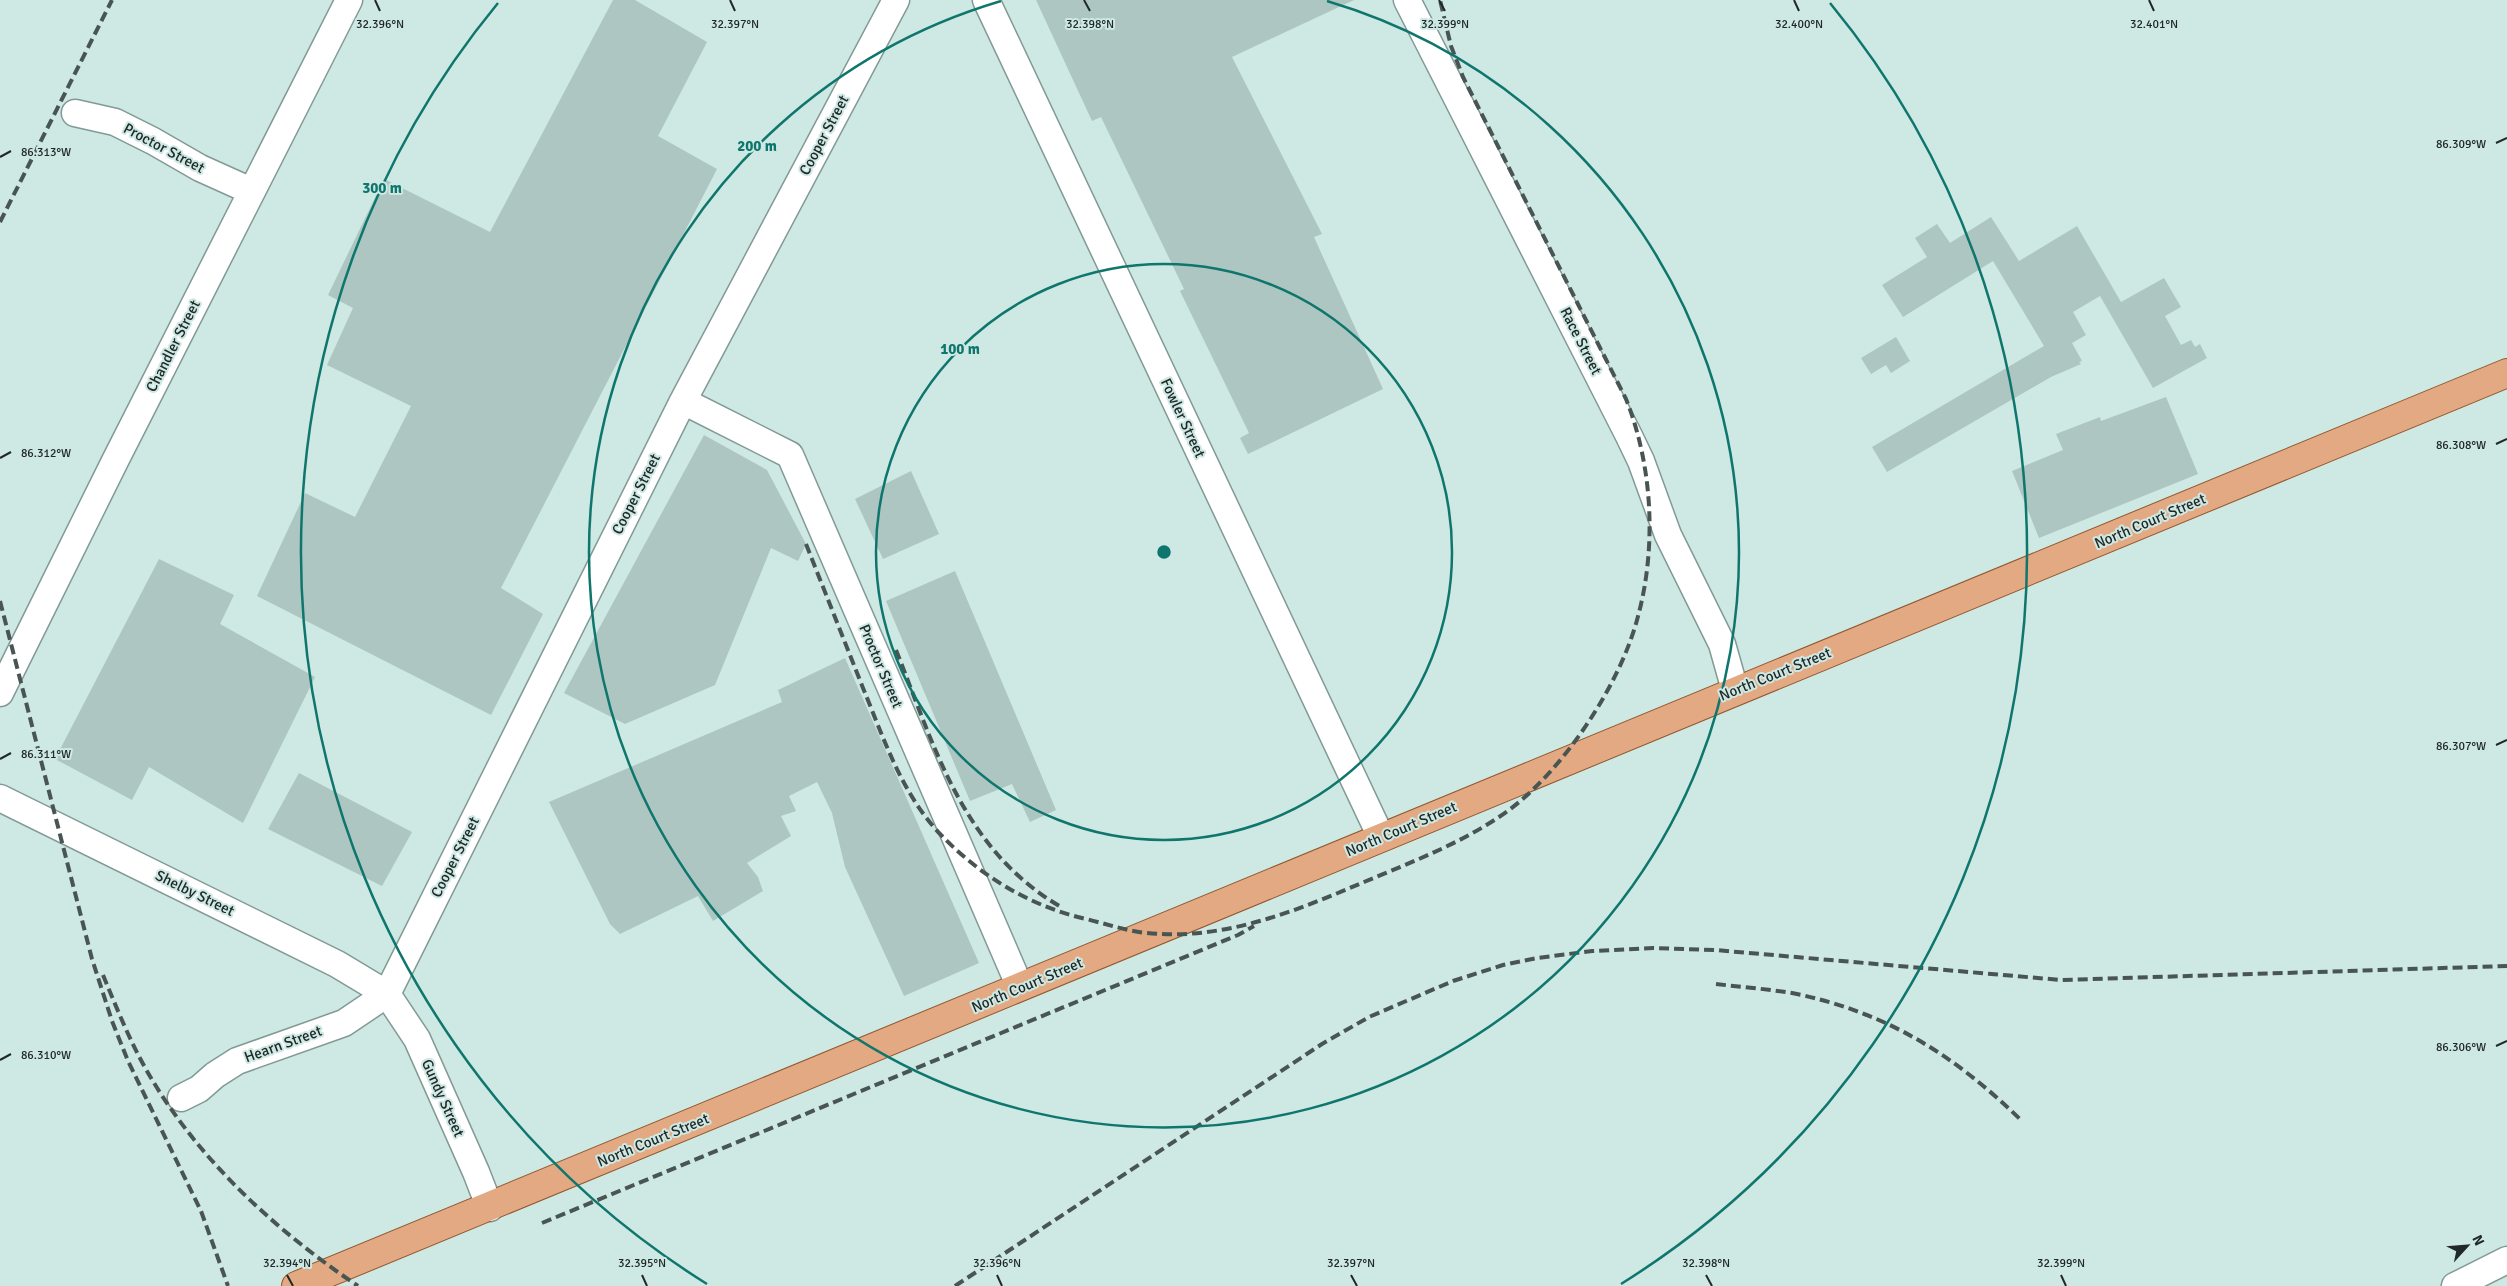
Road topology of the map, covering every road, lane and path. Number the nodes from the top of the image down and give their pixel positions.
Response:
1 (349, 0) edge
2 (896, 0) edge
3 (986, 0) edge
4 (1407, 0) edge
5 (75, 113) dead end
6 (251, 192) junction
7 (2507, 373) edge
8 (683, 401) junction
9 (1735, 690) junction
10 (0, 693) edge
11 (0, 798) edge
12 (1381, 837) junction
13 (1020, 988) junction
14 (386, 994) junction
15 (181, 1098) dead end
16 (490, 1208) junction
17 (2507, 1260) edge
18 (296, 1286) edge
19 (2455, 1286) edge

1 - 6 street, Chandler Street
2 - 8 street, Cooper Street
3 - 12 street, Fowler Street
4 - 9 street, Race Street
5 - 6 street, Proctor Street
6 - 10 street, Chandler Street
7 - 9 main road, North Court Street
8 - 13 street, Proctor Street
8 - 14 street, Cooper Street
9 - 12 main road, North Court Street
11 - 14 street, Shelby Street
12 - 13 main road, North Court Street
13 - 16 main road, North Court Street
14 - 15 street, Hearn Street
14 - 16 street, Gundy Street
16 - 18 main road, North Court Street
17 - 19 street

